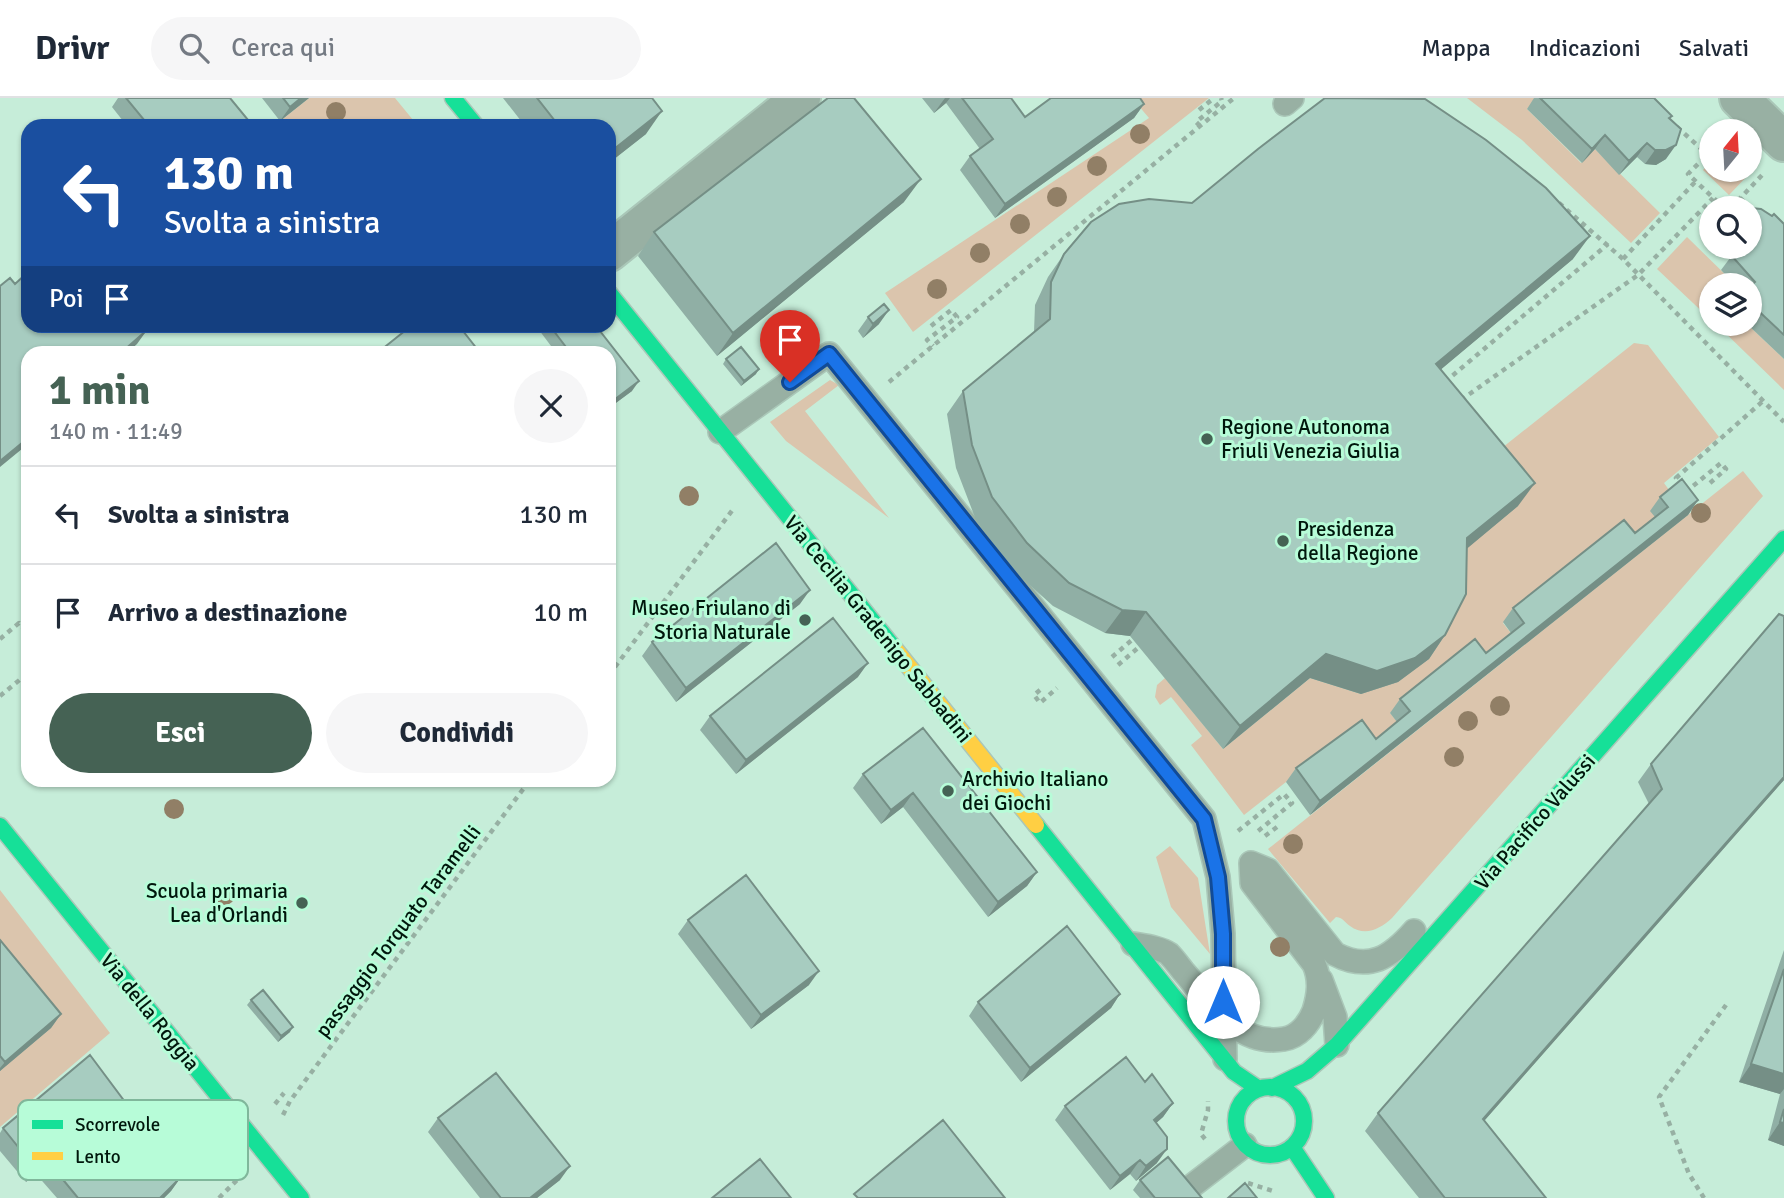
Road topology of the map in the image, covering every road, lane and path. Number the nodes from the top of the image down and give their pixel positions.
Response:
1 (453, 98) edge
2 (801, 98) edge
3 (1214, 98) edge
4 (1221, 98) edge
5 (1234, 98) edge
6 (1739, 98) edge
7 (1199, 110) dead end
8 (470, 119) edge
9 (1200, 126) junction
10 (1676, 126) edge
11 (1699, 144) edge
12 (1776, 156) edge
13 (1699, 162) edge
14 (1696, 181) junction
15 (1711, 196) edge
16 (1742, 196) edge
17 (1556, 201) edge
18 (1699, 212) edge
19 (1608, 244) junction
20 (616, 246) edge
21 (1623, 259) junction
22 (1638, 275) junction
23 (616, 302) edge
24 (932, 326) dead end
25 (933, 346) junction
26 (1440, 386) edge
27 (866, 400) junction
28 (1763, 401) junction
29 (1456, 403) edge
30 (1784, 422) edge
31 (720, 432) junction
32 (1710, 483) dead end
33 (739, 502) dead end
34 (1784, 539) edge
35 (21, 625) edge
36 (0, 639) edge
37 (1133, 639) edge
38 (1139, 647) edge
39 (1108, 660) dead end
40 (616, 666) edge
41 (1115, 668) dead end
42 (21, 678) edge
43 (1040, 690) dead end
44 (0, 695) edge
45 (1046, 697) dead end
46 (525, 787) edge
47 (1281, 824) dead end
48 (0, 826) edge
49 (1236, 833) dead end
50 (1462, 905) junction
51 (1129, 943) junction
52 (1319, 974) junction
53 (1726, 1006) dead end
54 (1224, 1018) junction
55 (1337, 1045) junction
56 (1225, 1060) junction
57 (1265, 1088) junction
58 (222, 1100) edge
59 (290, 1101) dead end
60 (248, 1132) edge
61 (1245, 1144) junction
62 (1293, 1147) junction
63 (1238, 1182) dead end
64 (1193, 1185) edge
65 (224, 1193) dead end
66 (1280, 1196) dead end
67 (219, 1198) edge
68 (301, 1198) edge
69 (1326, 1198) edge
70 (1704, 1198) edge

1 - 8 street
2 - 20 street
3 - 7 path
4 - 9 path
5 - 9 path
6 - 12 street
9 - 25 path
10 - 11 path
12 - 16 path
13 - 14 path
14 - 15 path
14 - 21 path
17 - 19 path
18 - 22 path
19 - 21 path
19 - 26 path
21 - 22 path
22 - 28 path
22 - 29 path
23 - 31 street, Via Cecilia Gradenigo Sabbadini
24 - 25 path
25 - 27 path
27 - 31 lane
27 - 54 lane
28 - 30 path
28 - 32 path
31 - 51 street, Via Cecilia Gradenigo Sabbadini
33 - 40 path
34 - 50 street, Via Pacifico Valussi
35 - 36 path
37 - 39 path
38 - 41 path
42 - 44 path
43 - 45 path
46 - 59 path, passaggio Torquato Taramelli
47 - 49 path
48 - 58 street, Via della Roggia
50 - 52 lane
50 - 55 street, Via Pacifico Valussi
51 - 54 lane
51 - 56 street, Via Cecilia Gradenigo Sabbadini
52 - 54 lane
52 - 55 lane
53 - 70 path
54 - 56 lane
55 - 57 street, Via Pacifico Valussi
56 - 57 street, Via Cecilia Gradenigo Sabbadini
57 - 61 street
57 - 62 street, Via Cecilia Gradenigo Sabbadini
60 - 68 street, Via della Roggia
61 - 62 street
61 - 64 lane
62 - 69 street
63 - 66 path
65 - 67 path

